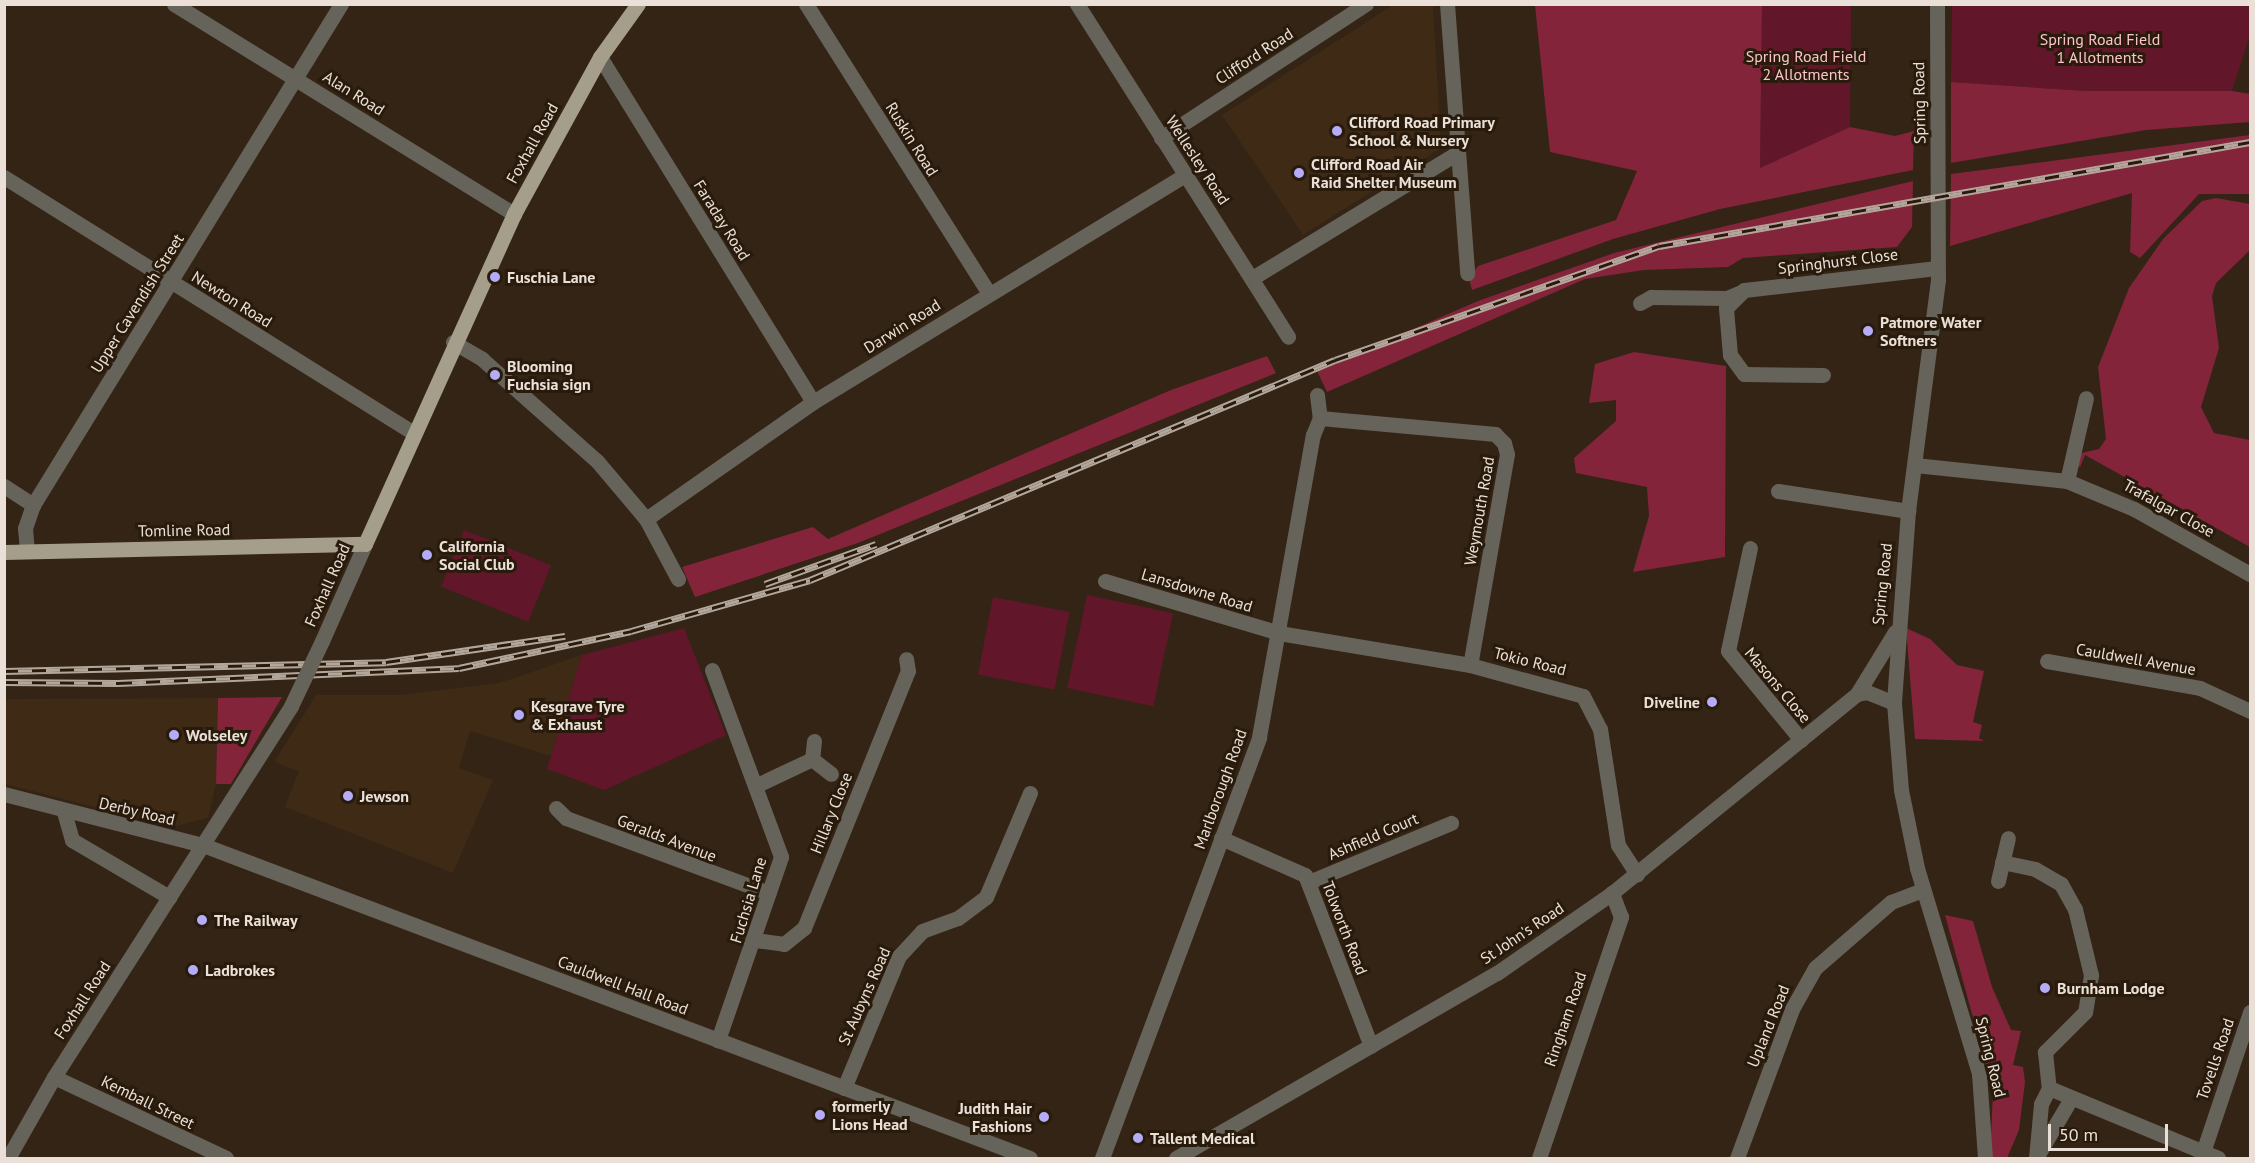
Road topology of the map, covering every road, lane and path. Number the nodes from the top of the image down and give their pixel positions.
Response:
1 (174, 4) edge
2 (341, 4) edge
3 (638, 4) edge
4 (806, 4) edge
5 (1077, 4) edge
6 (1366, 4) edge
7 (1447, 4) edge
8 (1937, 4) edge
9 (600, 57) junction
10 (296, 78) junction
11 (1161, 138) junction
12 (1457, 153) junction
13 (1185, 175) junction
14 (4, 177) edge
15 (514, 214) junction
16 (1937, 268) junction
17 (1467, 273) dead end
18 (1254, 276) junction
19 (171, 282) junction
20 (1744, 290) junction
21 (989, 293) junction
22 (1640, 303) dead end
23 (1288, 337) dead end
24 (453, 342) junction
25 (1823, 375) dead end
26 (1317, 395) dead end
27 (2086, 398) dead end
28 (813, 402) junction
29 (1320, 418) junction
30 (411, 431) junction
31 (1915, 465) junction
32 (2067, 481) junction
33 (4, 486) edge
34 (1778, 490) dead end
35 (33, 505) junction
36 (1908, 511) junction
37 (645, 519) junction
38 (365, 544) junction
39 (1750, 548) dead end
40 (4, 552) edge
41 (27, 552) junction
42 (2250, 574) edge
43 (678, 579) dead end
44 (1105, 581) dead end
45 (1895, 632) junction
46 (1279, 633) junction
47 (906, 659) dead end
48 (2047, 662) dead end
49 (1470, 665) junction
50 (712, 670) dead end
51 (1857, 694) junction
52 (1894, 703) junction
53 (2250, 711) edge
54 (1801, 740) junction
55 (813, 741) dead end
56 (812, 759) junction
57 (831, 774) dead end
58 (757, 785) junction
59 (1030, 793) dead end
60 (4, 794) edge
61 (556, 808) dead end
62 (64, 812) junction
63 (1451, 823) dead end
64 (1221, 838) junction
65 (2008, 838) dead end
66 (203, 845) junction
67 (2002, 862) junction
68 (1637, 874) junction
69 (1998, 881) dead end
70 (1309, 882) junction
71 (1923, 890) junction
72 (769, 893) junction
73 (1612, 894) junction
74 (169, 897) junction
75 (756, 940) junction
76 (2250, 1012) edge
77 (718, 1040) junction
78 (1371, 1046) junction
79 (54, 1077) junction
80 (844, 1088) junction
81 (2049, 1088) junction
82 (2069, 1101) junction
83 (2203, 1152) junction
84 (210, 1155) edge
85 (8, 1158) edge
86 (226, 1158) edge
87 (1030, 1158) edge
88 (1102, 1158) edge
89 (1176, 1158) edge
90 (1539, 1158) edge
91 (1737, 1158) edge
92 (1985, 1158) edge
93 (2036, 1158) edge
94 (2218, 1158) edge

1 - 10 street, Alan Road
2 - 10 street, Upper Cavendish Street
3 - 9 main road, Foxhall Road
4 - 21 street, Ruskin Road
5 - 11 street, Wellesley Road
6 - 11 street, Clifford Road
7 - 12 street
8 - 16 street, Spring Road
9 - 15 main road, Foxhall Road
9 - 28 street, Faraday Road
10 - 15 street, Alan Road
10 - 19 street, Upper Cavendish Street
11 - 13 street, Wellesley Road
12 - 17 street
12 - 18 street
13 - 18 street, Wellesley Road
13 - 21 street, Darwin Road
14 - 19 street, Newton Road
15 - 24 main road, Foxhall Road
16 - 20 street, Springhurst Close
16 - 31 street, Spring Road
18 - 23 street, Wellesley Road
19 - 30 street, Newton Road
19 - 35 street, Upper Cavendish Street
20 - 22 street, Springhurst Close
20 - 25 street
21 - 28 street, Darwin Road
24 - 30 main road, Foxhall Road
24 - 37 street
26 - 29 street
27 - 32 street
28 - 37 street, Darwin Road
29 - 46 street, Marlborough Road
29 - 49 street, Weymouth Road
30 - 38 main road, Foxhall Road
31 - 32 street, Trafalgar Close
31 - 36 street, Spring Road
32 - 42 street, Trafalgar Close
33 - 35 street
34 - 36 street
35 - 41 street, Upper Cavendish Street
36 - 45 street, Spring Road
37 - 43 street
38 - 41 main road, Tomline Road
38 - 66 street, Foxhall Road, bridge
39 - 54 street, Masons Close
40 - 41 main road, Tomline Road
44 - 46 street, Lansdowne Road
45 - 51 street, St John's Road
45 - 52 street, Spring Road
46 - 49 street, Tokio Road
46 - 64 street, Marlborough Road
47 - 75 street, Hillary Close
48 - 53 street, Cauldwell Avenue
49 - 68 street, Tokio Road
50 - 58 street, Fuchsia Lane
51 - 52 street
51 - 54 street, St John's Road
52 - 71 street, Spring Road
54 - 68 street, St John's Road
55 - 56 street
56 - 57 street
56 - 58 street
58 - 72 street, Fuchsia Lane
59 - 80 street, St Aubyns Road
60 - 62 street, Derby Road
61 - 72 street, Geralds Avenue
62 - 66 street, Derby Road
62 - 74 street
63 - 70 street, Ashfield Court
64 - 70 street, Tolworth Road
64 - 88 street, Marlborough Road
65 - 67 street
66 - 74 street, Foxhall Road
66 - 77 street, Cauldwell Hall Road
67 - 69 street
67 - 81 street
68 - 73 street, St John's Road
70 - 78 street, Tolworth Road
71 - 91 street, Upland Road
71 - 92 street, Spring Road
72 - 75 street, Fuchsia Lane
73 - 78 street, St John's Road
73 - 90 street, Ringham Road
74 - 79 street, Foxhall Road
75 - 77 street, Fuchsia Lane
76 - 83 street, Tovells Road
77 - 80 street, Cauldwell Hall Road
78 - 89 street, St John's Road
79 - 84 street, Kemball Street
79 - 85 street, Foxhall Road
80 - 87 street, Cauldwell Hall Road
81 - 82 street
81 - 93 street
82 - 83 street
82 - 93 street
83 - 94 street
84 - 86 street, Kemball Street

